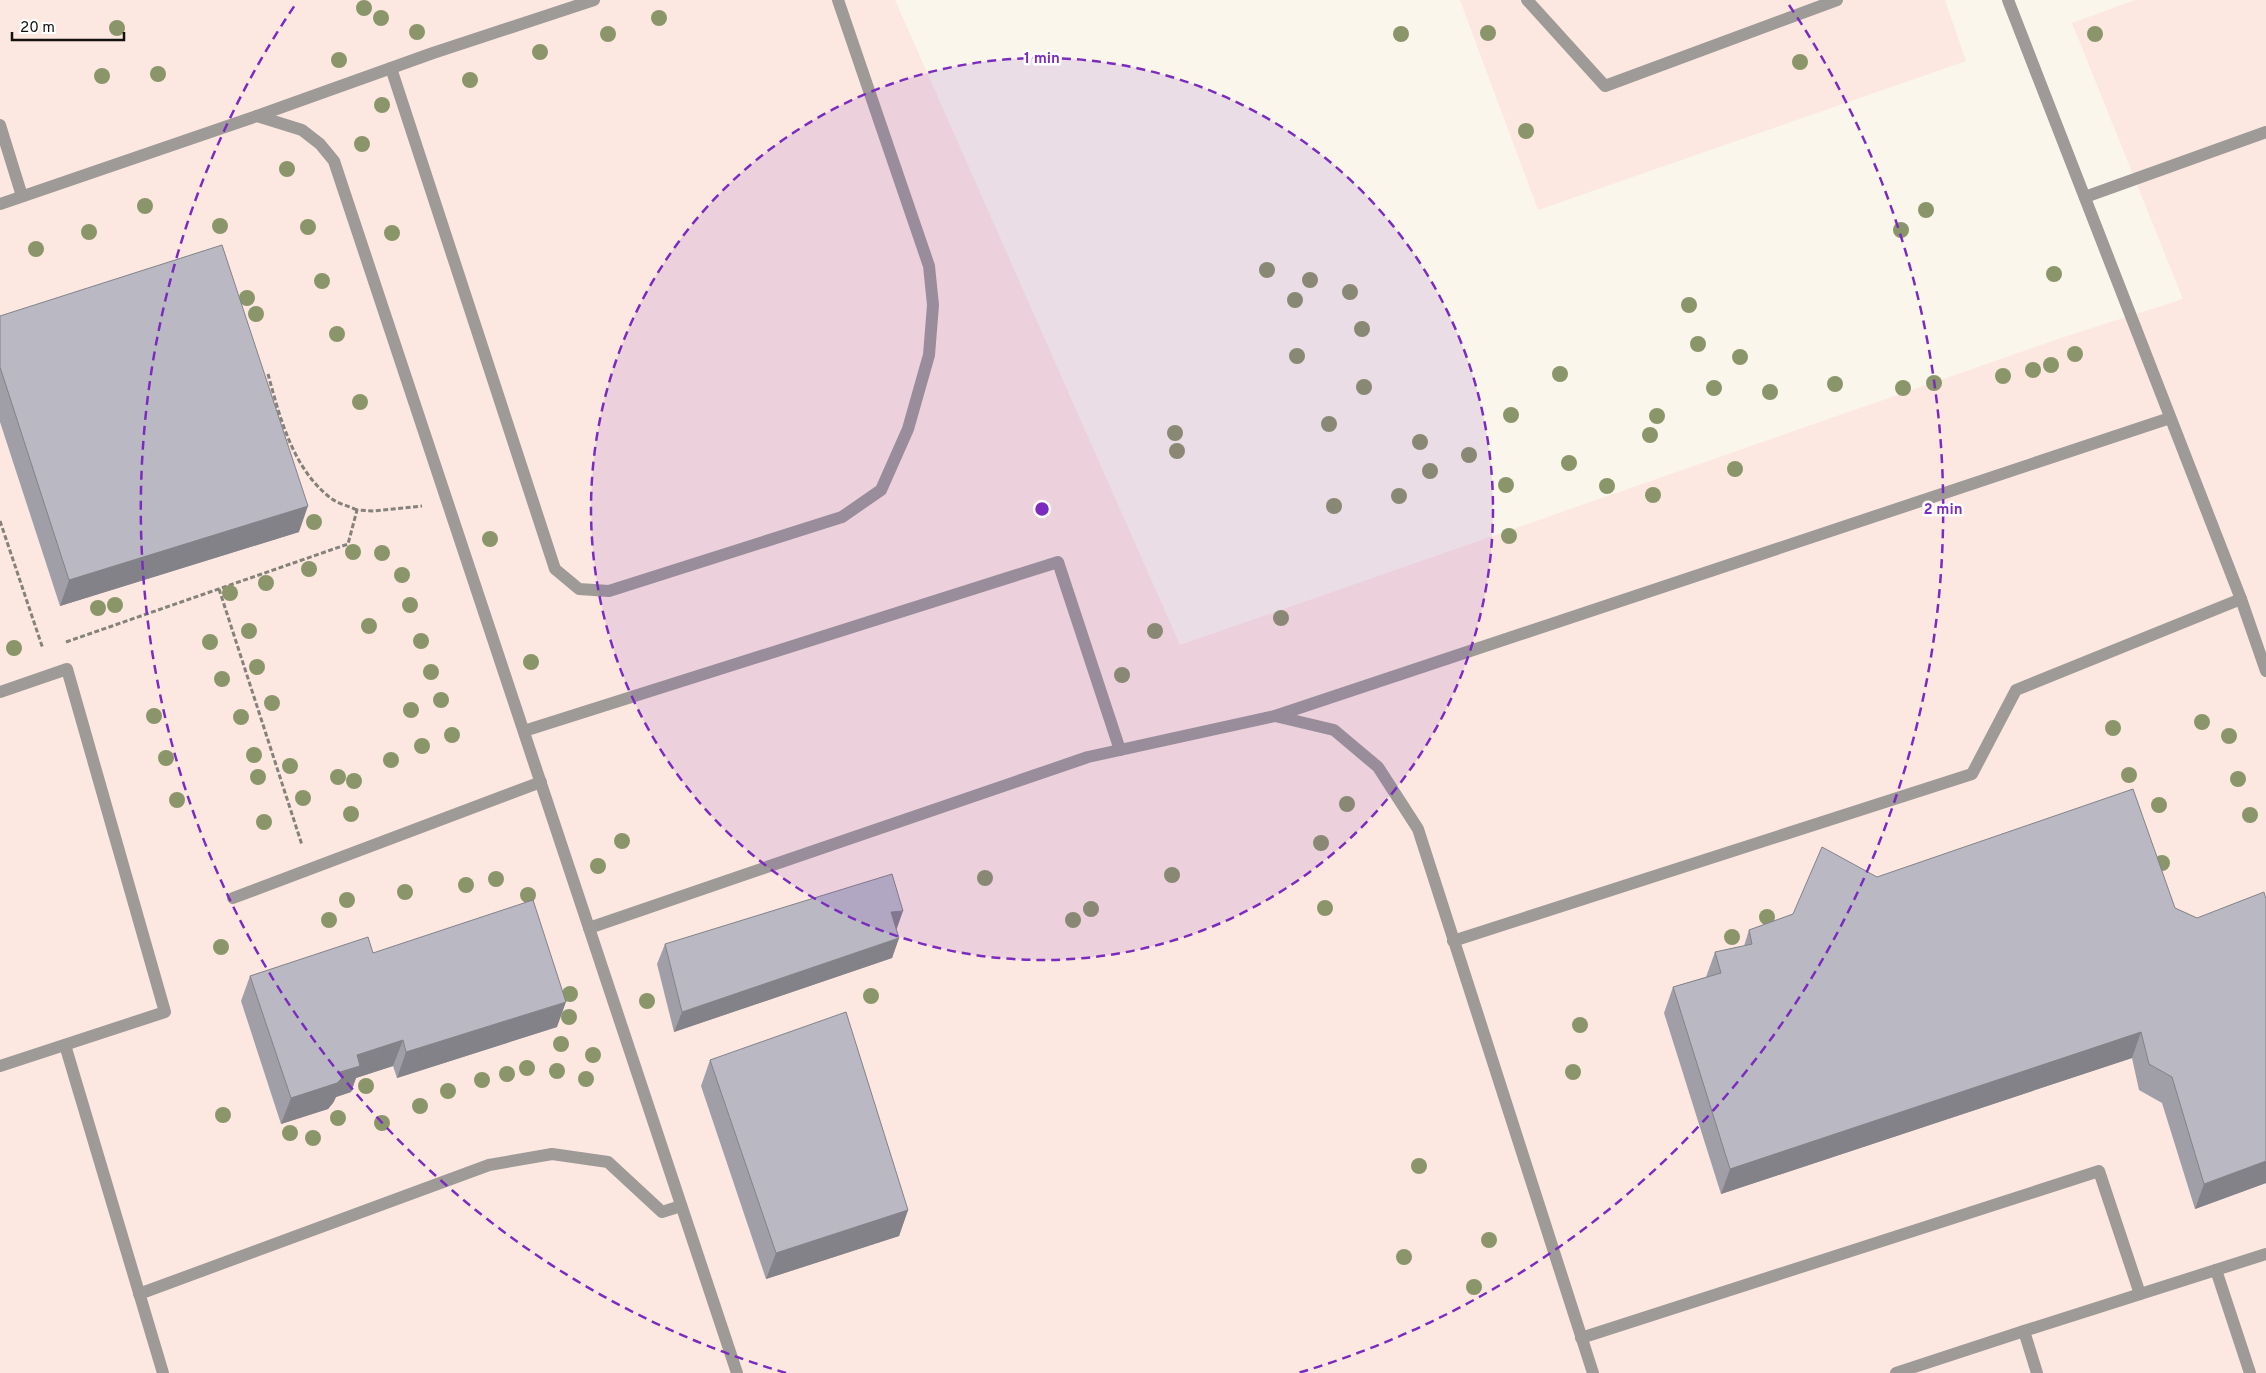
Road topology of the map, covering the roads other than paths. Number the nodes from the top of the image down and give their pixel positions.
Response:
1 (594, 0) edge
2 (838, 0) edge
3 (1527, 0) edge
4 (1837, 0) edge
5 (2008, 0) edge
6 (391, 68) junction
7 (257, 116) junction
8 (0, 124) edge
9 (2266, 132) edge
10 (22, 196) junction
11 (2085, 197) junction
12 (0, 204) edge
13 (2170, 418) junction
14 (2241, 599) junction
15 (2266, 671) edge
16 (0, 692) edge
17 (1275, 716) junction
18 (524, 731) junction
19 (1120, 750) junction
20 (541, 782) junction
21 (233, 898) dead end
22 (590, 928) junction
23 (1453, 941) junction
24 (65, 1044) junction
25 (0, 1066) edge
26 (681, 1206) junction
27 (2266, 1254) edge
28 (2216, 1270) junction
29 (138, 1294) junction
30 (2140, 1294) junction
31 (2024, 1331) junction
32 (1582, 1338) junction
33 (163, 1373) edge
34 (736, 1373) edge
35 (1593, 1373) edge
36 (1896, 1373) edge
37 (2037, 1373) edge
38 (2250, 1373) edge

1 - 6 street
2 - 6 street
3 - 4 street
5 - 11 street
6 - 7 street
7 - 10 street
7 - 18 street
8 - 10 street
9 - 11 street
10 - 12 street
11 - 13 street
13 - 14 street
13 - 17 street
14 - 15 street
14 - 23 street
16 - 24 street
17 - 19 street
17 - 23 street
18 - 19 street
18 - 20 street
19 - 22 street
20 - 21 street
20 - 22 street
22 - 26 street
23 - 32 street
24 - 25 street
24 - 29 street
26 - 29 street
26 - 34 street
27 - 28 street
28 - 30 street
28 - 38 street
29 - 33 street
30 - 31 street
30 - 32 street
31 - 36 street
31 - 37 street
32 - 35 street

